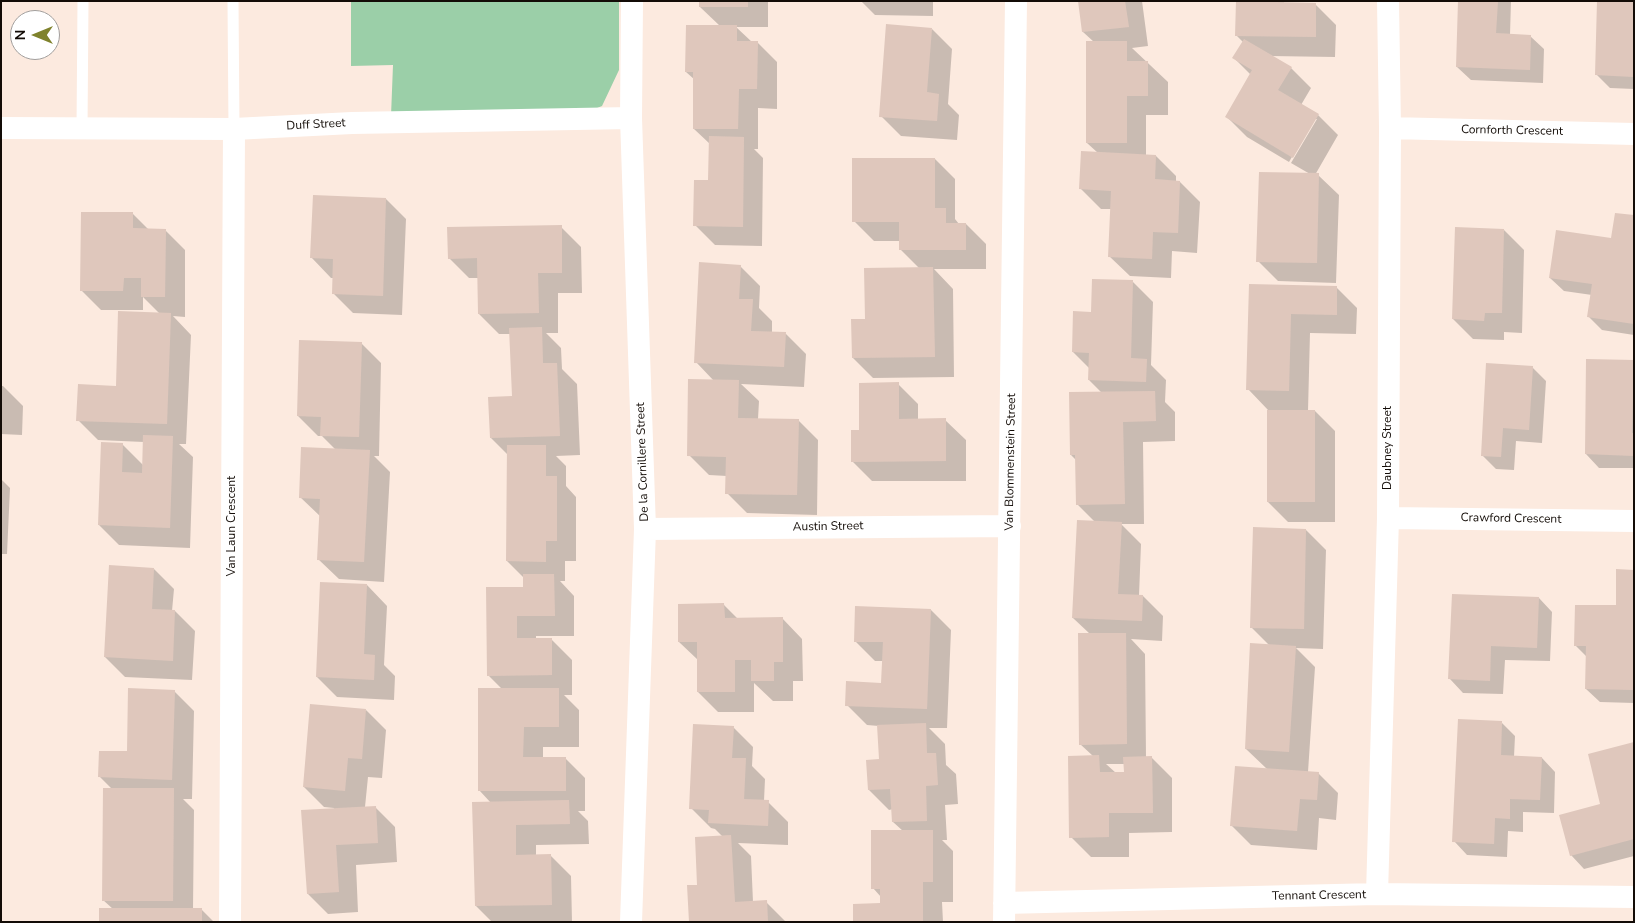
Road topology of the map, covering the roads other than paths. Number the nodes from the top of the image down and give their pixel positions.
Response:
1 (83, 1) edge
2 (233, 1) edge
3 (632, 1) edge
4 (1016, 1) edge
5 (1388, 1) edge
6 (631, 118) junction
7 (1, 128) edge
8 (1390, 128) junction
9 (82, 130) junction
10 (234, 130) junction
11 (1634, 134) edge
12 (1388, 518) junction
13 (1634, 521) edge
14 (1010, 526) junction
15 (645, 529) junction
16 (1377, 894) junction
17 (1634, 897) edge
18 (1004, 912) edge
19 (230, 922) edge
20 (631, 922) edge

1 - 9 lane
2 - 10 lane
3 - 6 street, De la Cornillere Street
4 - 14 street, Van Blommenstein Street
5 - 8 street, Daubney Street
6 - 10 street, Duff Street
6 - 15 street, De la Cornillere Street
7 - 9 street, Duff Street
8 - 11 street, Cornforth Crescent
8 - 12 street, Daubney Street
9 - 10 street, Duff Street
10 - 19 street, Van Laun Crescent
12 - 13 street, Crawford Crescent
12 - 16 street, Daubney Street
14 - 15 street, Austin Street
14 - 18 street, Van Blommenstein Street
15 - 20 street, De la Cornillere Street
16 - 17 street, Tennant Crescent
16 - 18 street, Tennant Crescent

